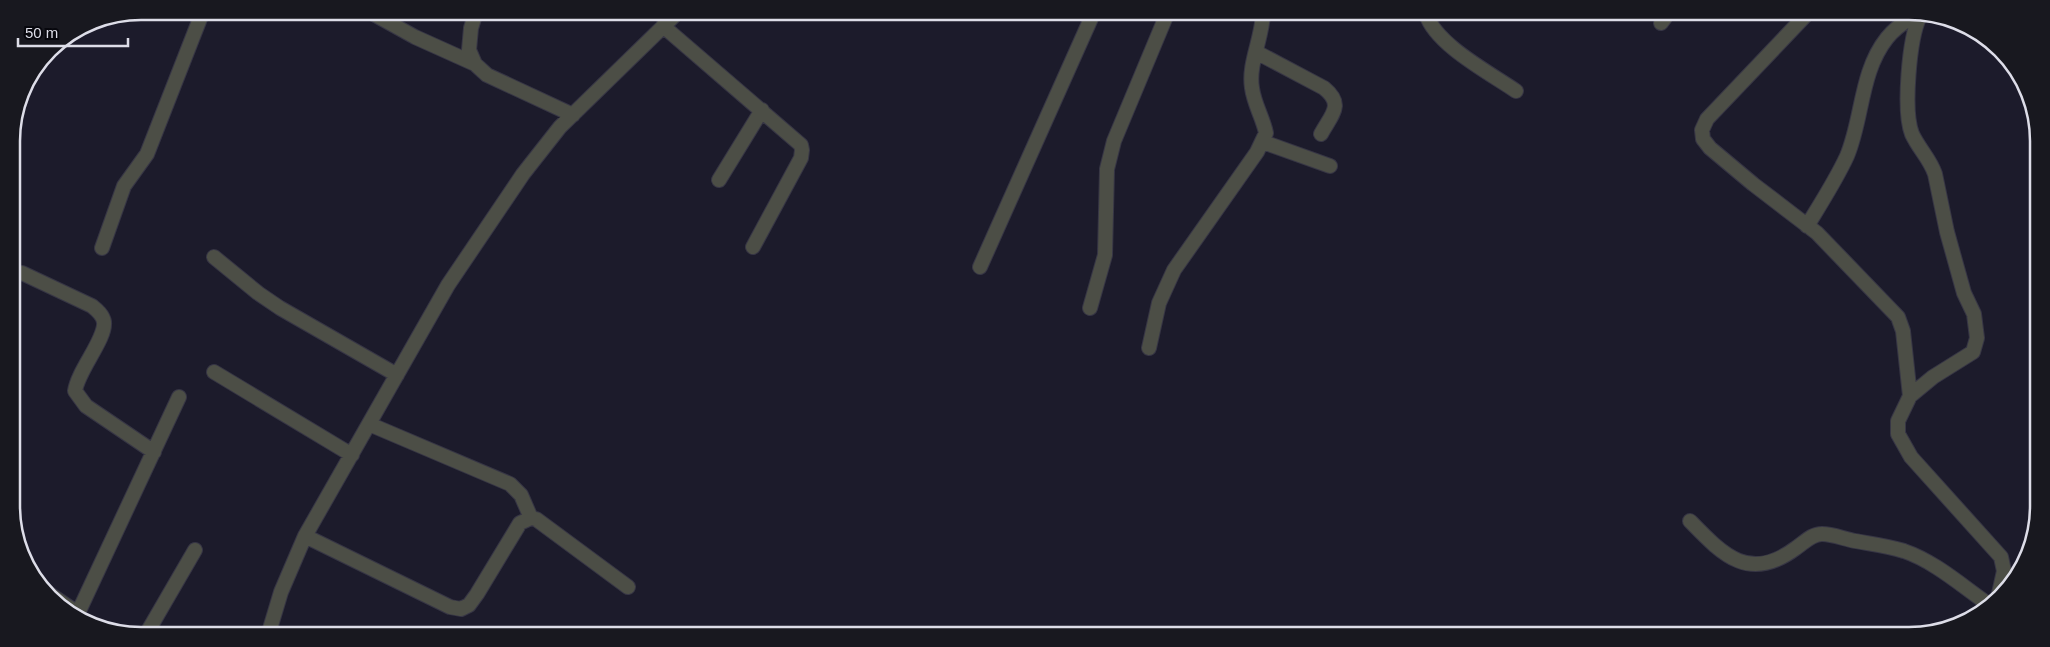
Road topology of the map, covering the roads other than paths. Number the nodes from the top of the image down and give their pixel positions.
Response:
1 (199, 20) edge
2 (384, 20) edge
3 (474, 20) edge
4 (669, 20) edge
5 (1090, 20) edge
6 (1164, 20) edge
7 (1261, 20) edge
8 (1428, 20) edge
9 (1801, 20) edge
10 (1908, 20) edge
11 (1918, 21) edge
12 (663, 26) junction
13 (1256, 52) junction
14 (474, 64) junction
15 (1516, 91) dead end
16 (762, 110) junction
17 (573, 115) junction
18 (1321, 134) dead end
19 (1263, 142) junction
20 (1330, 166) dead end
21 (719, 180) dead end
22 (1808, 226) junction
23 (753, 247) dead end
24 (102, 248) dead end
25 (214, 258) dead end
26 (980, 267) dead end
27 (22, 272) dead end
28 (1090, 308) dead end
29 (1149, 348) dead end
30 (214, 372) dead end
31 (397, 375) junction
32 (1910, 396) junction
33 (179, 397) dead end
34 (369, 424) junction
35 (154, 452) junction
36 (352, 455) junction
37 (531, 518) junction
38 (1690, 521) dead end
39 (305, 536) junction
40 (196, 550) dead end
41 (2001, 585) edge
42 (628, 588) dead end
43 (1983, 601) edge
44 (80, 610) edge
45 (150, 627) edge
46 (272, 627) edge

1 - 24 street
2 - 14 street
3 - 14 street
4 - 12 street
5 - 26 street
6 - 28 street
7 - 13 street
8 - 15 street
9 - 22 street
10 - 22 street
11 - 32 street
12 - 16 street
12 - 17 street
13 - 18 street
13 - 19 street
14 - 17 street
16 - 21 street
16 - 23 street
17 - 31 street
19 - 20 street
19 - 29 street
22 - 32 street
25 - 31 street
27 - 35 street
30 - 36 street
31 - 34 street
32 - 41 street
33 - 35 street
34 - 36 street
34 - 37 street
35 - 44 street
36 - 39 street
37 - 39 street
37 - 42 street
38 - 43 street
39 - 46 street
40 - 45 street

